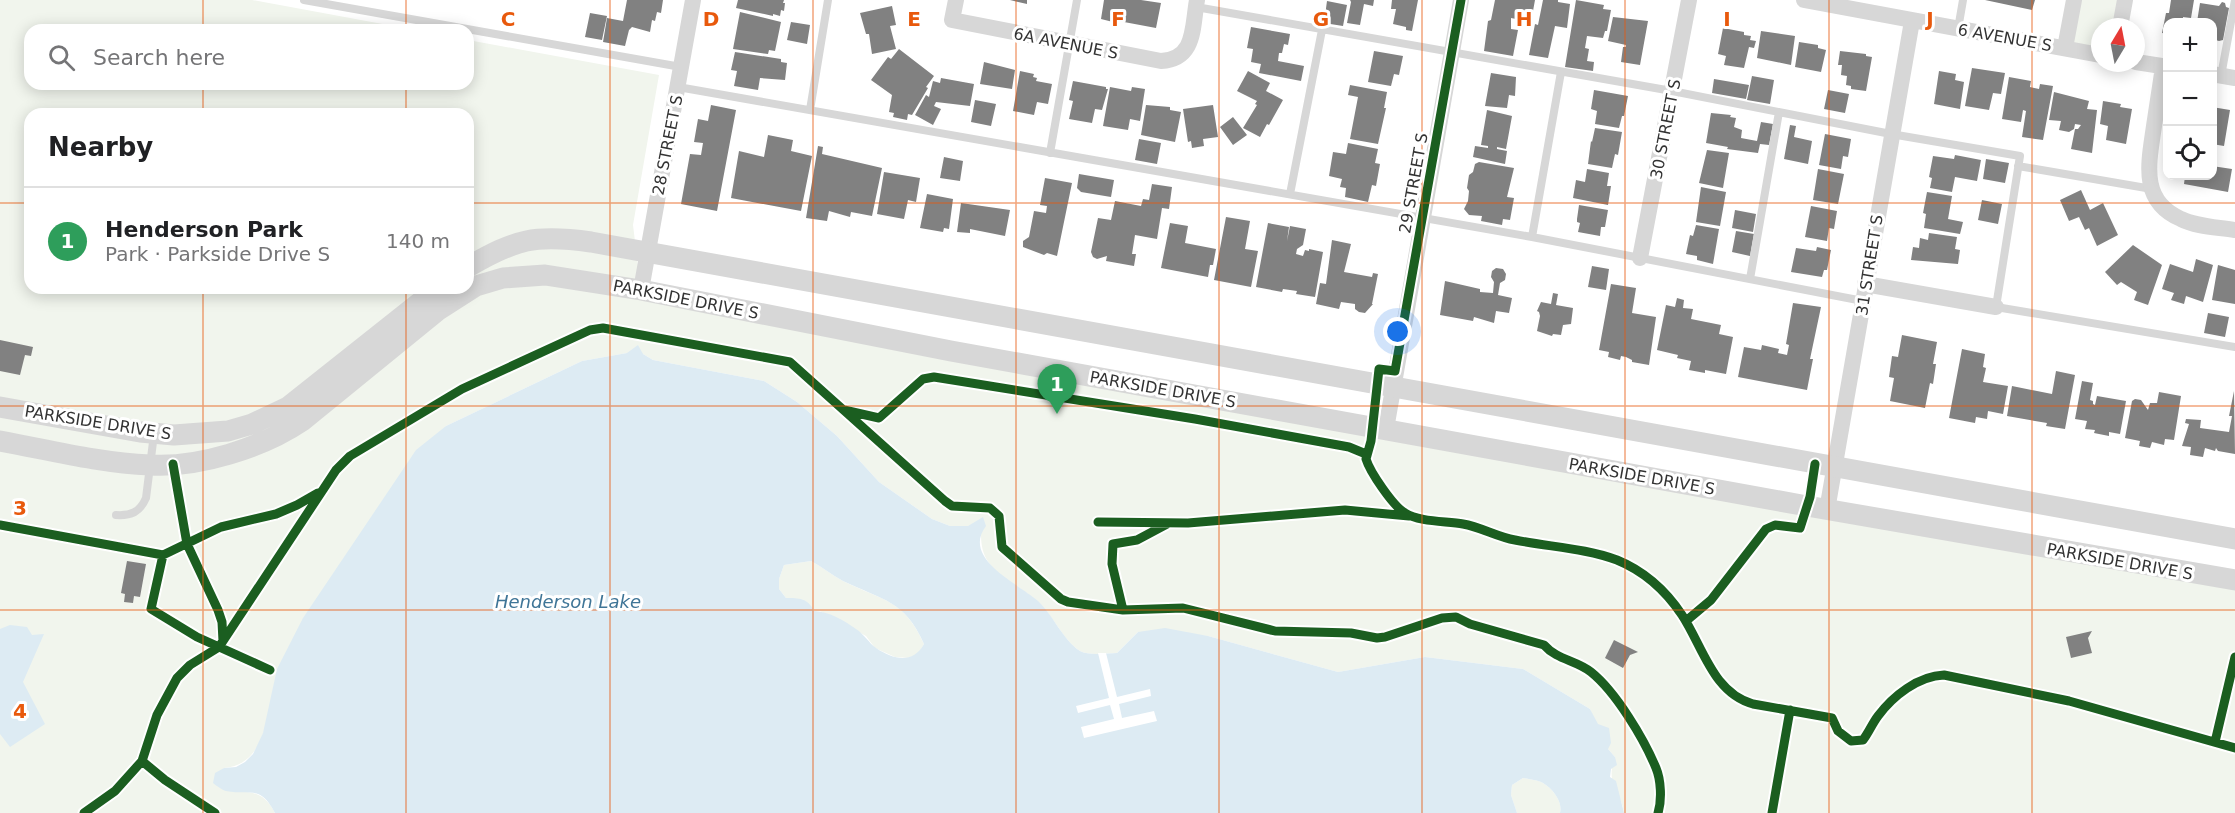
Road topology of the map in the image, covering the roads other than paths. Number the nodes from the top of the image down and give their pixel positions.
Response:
1 (304, 0) edge
2 (693, 0) edge
3 (828, 0) edge
4 (956, 0) edge
5 (1077, 0) edge
6 (1461, 0) edge
7 (1689, 0) edge
8 (1804, 0) edge
9 (1963, 0) edge
10 (2073, 0) edge
11 (2125, 0) edge
12 (2235, 0) edge
13 (1196, 3) edge
14 (1847, 4) edge
15 (2122, 18) edge
16 (1912, 21) junction
17 (439, 24) edge
18 (1958, 29) junction
19 (474, 30) edge
20 (1322, 30) junction
21 (1069, 44) junction
22 (2065, 48) junction
23 (1451, 53) junction
24 (2091, 53) edge
25 (2145, 64) edge
26 (681, 67) junction
27 (2163, 67) edge
28 (1561, 72) junction
29 (2164, 72) edge
30 (2223, 76) edge
31 (678, 87) junction
32 (1672, 91) junction
33 (810, 110) junction
34 (1779, 112) junction
35 (1891, 134) junction
36 (1050, 153) junction
37 (2018, 166) junction
38 (2152, 189) junction
39 (1290, 194) junction
40 (1422, 219) junction
41 (2235, 230) edge
42 (1532, 237) junction
43 (646, 253) junction
44 (1640, 258) junction
45 (474, 264) edge
46 (1750, 279) junction
47 (1865, 284) junction
48 (474, 287) edge
49 (641, 290) junction
50 (431, 294) edge
51 (464, 294) edge
52 (1863, 301) junction
53 (1996, 307) junction
54 (2235, 347) edge
55 (1393, 388) junction
56 (0, 407) edge
57 (1386, 429) junction
58 (154, 434) junction
59 (0, 441) edge
60 (150, 465) junction
61 (1834, 468) junction
62 (1827, 510) junction
63 (116, 515) dead end
64 (2235, 539) edge
65 (2235, 580) edge

1 - 17 lane
2 - 26 street, 28 STREET S
3 - 33 lane
4 - 21 street, 6A AVENUE S
5 - 21 lane
6 - 23 street, 29 STREET S
7 - 32 street, 30 STREET S
8 - 14 street, 6 AVENUE S
9 - 18 lane
10 - 22 street
11 - 15 street
12 - 30 lane
13 - 20 lane
13 - 21 street, 6A AVENUE S
14 - 16 street, 6 AVENUE S
16 - 18 street, 6 AVENUE S
16 - 35 street, 31 STREET S
18 - 22 street, 6 AVENUE S
19 - 26 lane
20 - 23 lane
20 - 39 lane
21 - 36 lane
22 - 24 street, 6 AVENUE S
23 - 28 lane
23 - 40 street, 29 STREET S
25 - 27 street
26 - 31 street, 28 STREET S
28 - 32 lane
28 - 42 lane
29 - 38 street
31 - 33 lane
31 - 43 street, 28 STREET S
32 - 34 lane
32 - 44 street, 30 STREET S
33 - 36 lane
34 - 35 lane
34 - 46 lane
35 - 37 lane
35 - 47 street, 31 STREET S
36 - 39 lane
37 - 38 lane
37 - 53 lane
38 - 41 street
39 - 40 lane
40 - 42 lane
40 - 55 street, 29 STREET S
42 - 44 lane
43 - 45 street
43 - 49 street, 28 STREET S
43 - 55 street
44 - 46 lane
46 - 52 lane
47 - 52 street, 31 STREET S
47 - 53 street
48 - 49 street, PARKSIDE DRIVE S
49 - 57 street, PARKSIDE DRIVE S
50 - 58 street, PARKSIDE DRIVE S
51 - 60 street, PARKSIDE DRIVE S
52 - 61 street, 31 STREET S
53 - 54 lane
55 - 57 street, 29 STREET S
55 - 61 street
56 - 58 street, PARKSIDE DRIVE S
57 - 62 street, PARKSIDE DRIVE S
58 - 60 lane
59 - 60 street, PARKSIDE DRIVE S
60 - 63 lane
61 - 62 street, 31 STREET S
61 - 64 street
62 - 65 street, PARKSIDE DRIVE S

